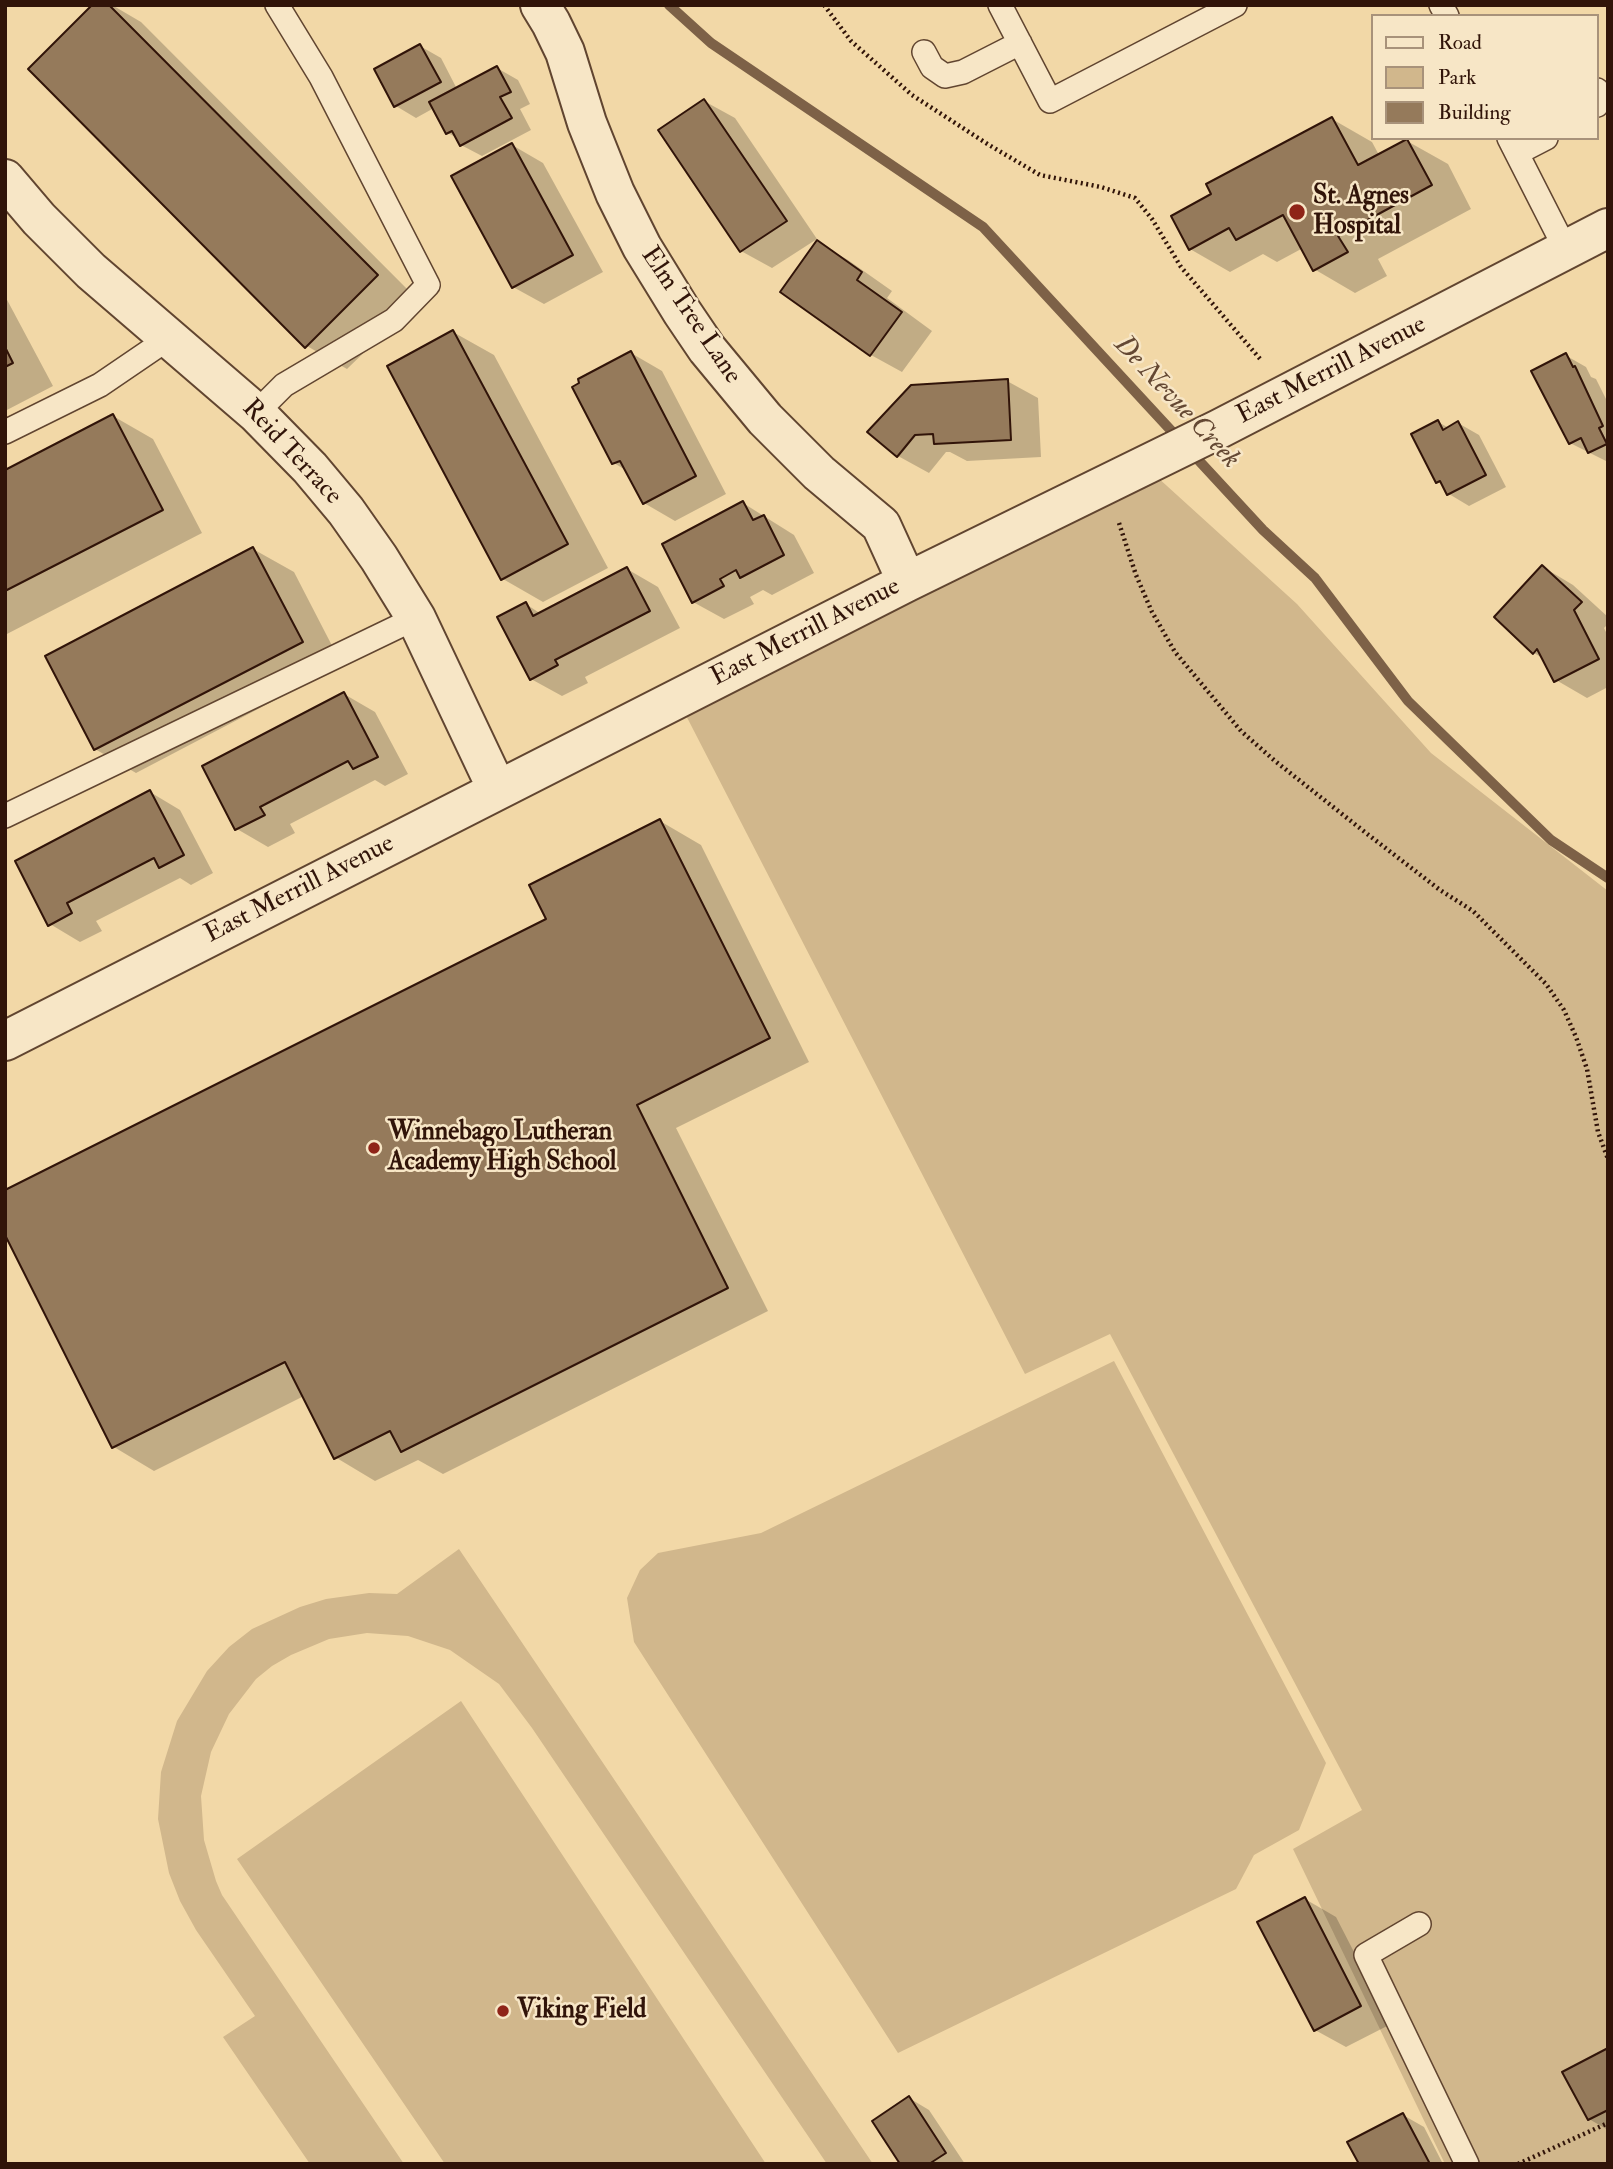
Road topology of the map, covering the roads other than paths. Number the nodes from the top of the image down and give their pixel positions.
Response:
1 (277, 5) edge
2 (540, 5) edge
3 (1000, 5) edge
4 (1235, 5) edge
5 (1020, 43) junction
6 (923, 52) dead end
7 (1538, 140) edge
8 (1513, 146) edge
9 (7, 185) edge
10 (1608, 228) edge
11 (1566, 250) junction
12 (169, 338) junction
13 (256, 413) junction
14 (5, 432) edge
15 (907, 582) junction
16 (416, 618) junction
17 (497, 789) junction
18 (5, 816) edge
19 (5, 1041) edge
20 (1419, 1924) dead end
21 (1467, 2164) edge

1 - 13 lane
2 - 15 street, Elm Tree Lane
3 - 5 lane
4 - 5 lane
5 - 6 lane
7 - 8 lane
8 - 11 lane
9 - 12 street, Reid Terrace
10 - 11 street, East Merrill Avenue
11 - 15 street, East Merrill Avenue
12 - 13 street, Reid Terrace
12 - 14 lane
13 - 16 street, Reid Terrace
15 - 17 street, East Merrill Avenue
16 - 17 street, Reid Terrace
16 - 18 lane
17 - 19 street, East Merrill Avenue
20 - 21 lane

